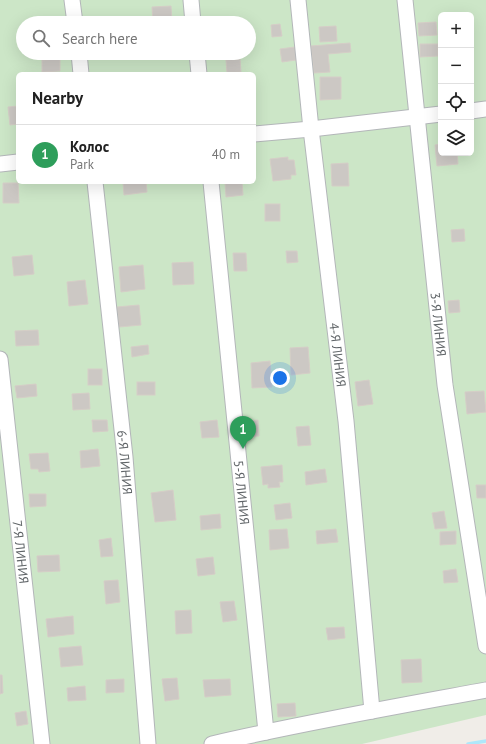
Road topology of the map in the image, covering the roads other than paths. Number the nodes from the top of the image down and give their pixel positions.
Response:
1 (72, 0) edge
2 (191, 0) edge
3 (298, 0) edge
4 (405, 0) edge
5 (74, 16) edge
6 (192, 16) edge
7 (80, 60) edge
8 (198, 60) edge
9 (81, 72) edge
10 (199, 72) edge
11 (486, 109) edge
12 (474, 111) edge
13 (438, 114) edge
14 (418, 117) junction
15 (311, 129) junction
16 (256, 134) edge
17 (16, 162) edge
18 (0, 164) edge
19 (95, 184) edge
20 (211, 184) edge
21 (0, 360) edge
22 (486, 646) edge
23 (486, 690) edge
24 (372, 711) junction
25 (266, 732) junction
26 (42, 744) edge
27 (148, 744) edge
28 (212, 744) edge

1 - 5 street
2 - 6 street
3 - 15 street, 4-Я ЛИНИЯ
4 - 14 street, 3-Я ЛИНИЯ
7 - 9 street
8 - 10 street
11 - 12 street
13 - 14 street
14 - 15 street
14 - 22 street, 3-Я ЛИНИЯ
15 - 16 street
15 - 24 street, 4-Я ЛИНИЯ
17 - 18 street
19 - 27 street, 6-Я ЛИНИЯ
20 - 25 street, 5-Я ЛИНИЯ
21 - 26 street, 7-Я ЛИНИЯ
23 - 24 street
24 - 25 street
25 - 28 street

